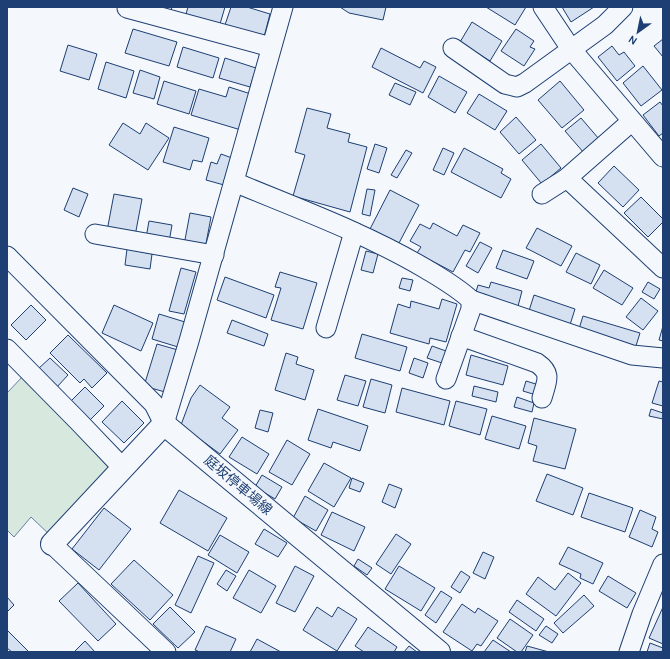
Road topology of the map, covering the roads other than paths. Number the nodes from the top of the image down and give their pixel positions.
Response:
1 (282, 7) edge
2 (543, 7) edge
3 (623, 7) edge
4 (127, 8) dead end
5 (271, 47) junction
6 (453, 48) dead end
7 (571, 49) junction
8 (632, 121) junction
9 (663, 157) edge
10 (567, 178) junction
11 (234, 182) junction
12 (542, 194) dead end
13 (354, 232) junction
14 (95, 234) dead end
15 (214, 255) junction
16 (7, 256) edge
17 (663, 268) edge
18 (471, 300) junction
19 (326, 328) dead end
20 (462, 336) junction
21 (7, 349) edge
22 (663, 358) edge
23 (446, 378) dead end
24 (542, 398) dead end
25 (164, 424) junction
26 (122, 467) junction
27 (52, 544) joint
28 (663, 564) edge
29 (166, 652) edge
30 (439, 652) edge
31 (629, 652) edge

1 - 5 street
2 - 7 street
3 - 7 street
4 - 5 street
5 - 11 street
6 - 7 street
7 - 8 street
8 - 9 street
8 - 10 street
10 - 12 street
10 - 17 street
11 - 13 street
11 - 15 street
13 - 18 street
13 - 19 street
14 - 15 street
15 - 25 street
16 - 25 street
18 - 20 street
18 - 22 street
20 - 23 street
20 - 24 street
21 - 26 street
25 - 26 main road
25 - 30 main road, 庭坂停車場線
26 - 27 main road
27 - 29 street
28 - 31 street

